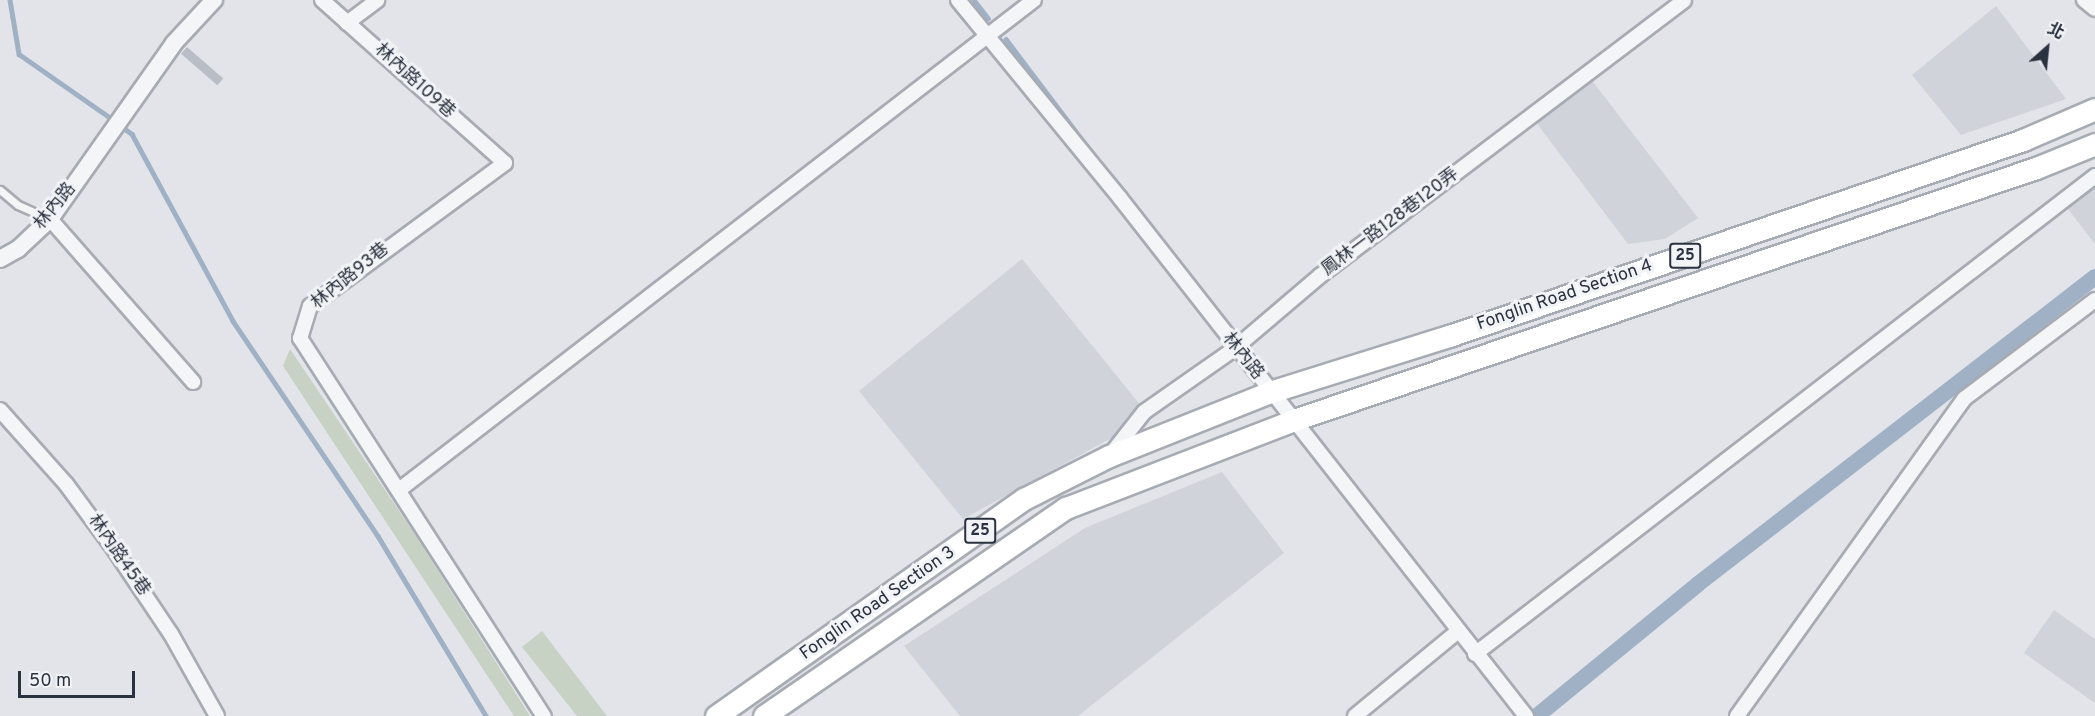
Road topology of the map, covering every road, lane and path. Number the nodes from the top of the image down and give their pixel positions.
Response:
1 (214, 0) edge
2 (322, 0) edge
3 (377, 0) edge
4 (958, 0) edge
5 (1034, 0) edge
6 (1684, 0) edge
7 (2084, 0) edge
8 (2095, 9) edge
9 (347, 23) junction
10 (987, 37) junction
11 (2095, 109) edge
12 (2095, 144) edge
13 (505, 163) joint
14 (2095, 176) edge
15 (0, 190) edge
16 (50, 219) junction
17 (0, 259) edge
18 (2095, 300) edge
19 (1234, 349) junction
20 (194, 382) dead end
21 (1270, 392) junction
22 (0, 410) edge
23 (1291, 421) junction
24 (1109, 456) junction
25 (399, 490) junction
26 (1458, 631) junction
27 (1475, 654) junction
28 (217, 716) edge
29 (544, 716) edge
30 (716, 716) edge
31 (764, 716) edge
32 (1355, 716) edge
33 (1526, 716) edge
34 (1737, 716) edge

1 - 16 street, 林內路
2 - 9 street, 林內路109巷
3 - 9 street
4 - 10 street, 林內路
5 - 10 street
6 - 19 street, 鳳林一路128巷120弄
7 - 8 street
9 - 13 street, 林內路109巷
10 - 19 street, 林內路
10 - 25 street
11 - 21 main road, Fonglin Road Section 4 / 25
12 - 23 main road, Fonglin Road Section 4 / 25
13 - 25 street, 林內路93巷
14 - 27 street
15 - 16 lane
16 - 17 street, 林內路
16 - 20 street
18 - 34 street
19 - 21 street, 林內路
19 - 24 street, 鳳林一路128巷120弄
21 - 23 street, 林內路
21 - 24 main road, Fonglin Road Section 3 / 25
22 - 28 street, 林內路45巷
23 - 26 street, 林內路
23 - 31 main road, Fonglin Road Section 3 / 25
24 - 30 main road, Fonglin Road Section 3 / 25
25 - 29 street
26 - 27 street, 林內路
26 - 32 street
27 - 33 street, 林內路

